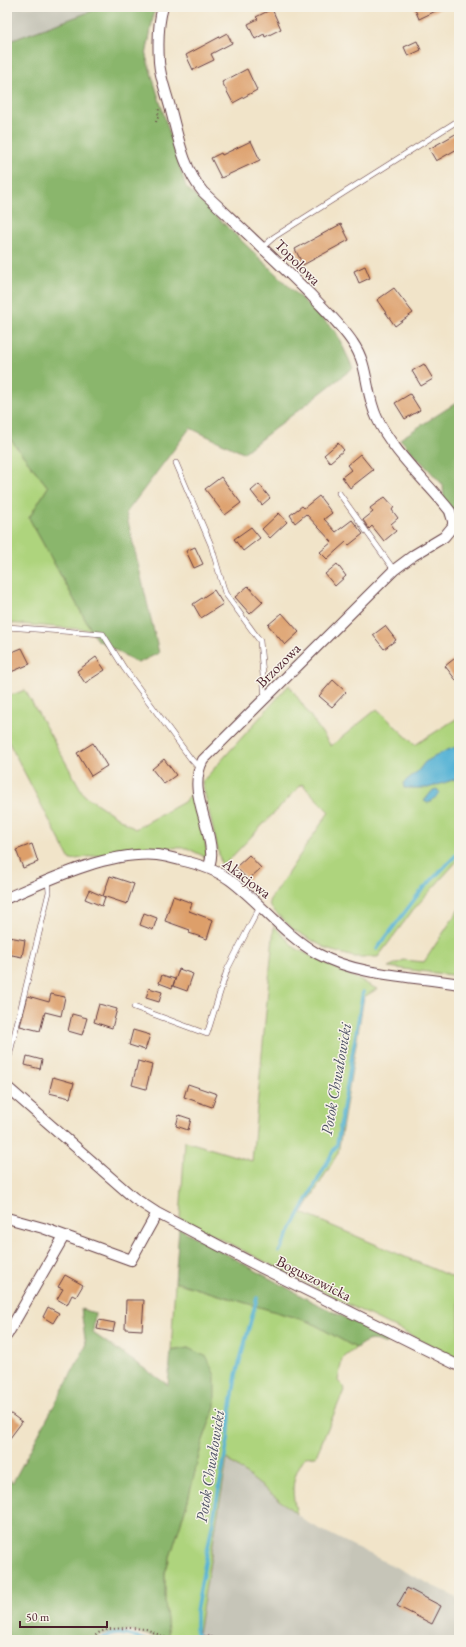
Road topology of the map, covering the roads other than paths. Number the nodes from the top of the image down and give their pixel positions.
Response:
1 (163, 7) edge
2 (459, 120) edge
3 (262, 248) junction
4 (176, 463) dead end
5 (339, 493) dead end
6 (456, 526) edge
7 (394, 570) junction
8 (7, 627) edge
9 (265, 699) junction
10 (199, 768) junction
11 (209, 868) junction
12 (48, 880) junction
13 (7, 898) edge
14 (260, 905) junction
15 (459, 984) edge
16 (134, 1007) dead end
17 (7, 1065) edge
18 (7, 1087) edge
19 (157, 1213) junction
20 (7, 1218) edge
21 (64, 1236) junction
22 (7, 1335) edge
23 (459, 1366) edge
24 (206, 1638) dead end
25 (213, 1640) edge

1 - 3 street, Topolowa
2 - 3 lane
3 - 6 street, Topolowa
4 - 9 lane
5 - 7 lane
6 - 7 street, Brzozowa
7 - 9 street, Brzozowa
8 - 10 lane
9 - 10 street, Brzozowa
10 - 11 street
11 - 12 street, Akacjowa
11 - 14 street, Akacjowa
12 - 13 street, Akacjowa
12 - 17 lane
14 - 15 street, Akacjowa
14 - 16 lane
18 - 19 street, Boguszowicka
19 - 21 street
19 - 23 street, Boguszowicka
20 - 21 street
21 - 22 street
24 - 25 lane

